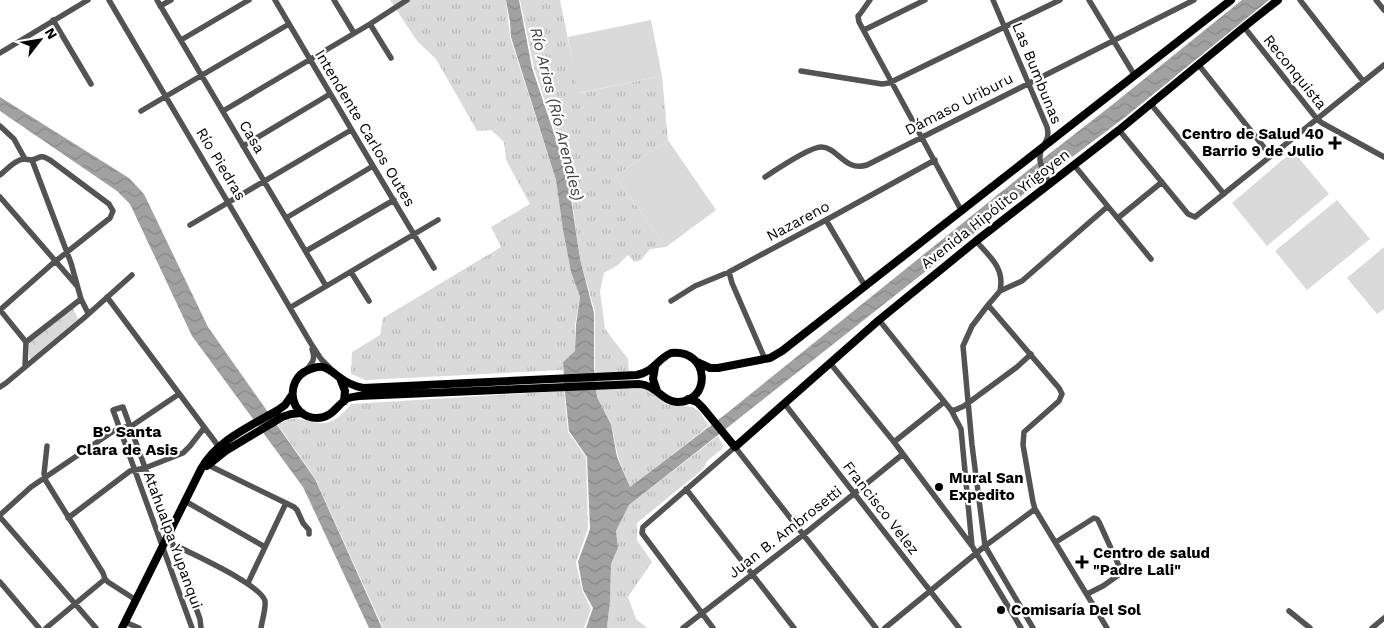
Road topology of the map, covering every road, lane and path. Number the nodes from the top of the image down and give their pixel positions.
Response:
1 (88, 0) edge
2 (108, 0) edge
3 (157, 0) edge
4 (171, 0) edge
5 (250, 0) edge
6 (275, 0) edge
7 (334, 0) edge
8 (406, 0) edge
9 (870, 0) edge
10 (925, 0) edge
11 (993, 0) edge
12 (1060, 0) edge
13 (1089, 0) edge
14 (1194, 0) edge
15 (1229, 0) edge
16 (1278, 0) edge
17 (1300, 0) edge
18 (1376, 0) edge
19 (160, 6) junction
20 (1384, 10) edge
21 (54, 20) junction
22 (289, 24) junction
23 (370, 24) junction
24 (1005, 27) junction
25 (1244, 27) junction
26 (864, 30) junction
27 (354, 33) junction
28 (181, 40) junction
29 (1113, 41) junction
30 (0, 45) edge
31 (2, 51) edge
32 (391, 58) dead end
33 (310, 60) junction
34 (1198, 64) junction
35 (1384, 65) edge
36 (801, 71) dead end
37 (201, 75) junction
38 (1135, 76) junction
39 (1363, 81) junction
40 (892, 82) junction
41 (1029, 83) junction
42 (91, 84) dead end
43 (330, 94) junction
44 (165, 97) junction
45 (1150, 104) junction
46 (140, 111) dead end
47 (223, 111) junction
48 (1317, 119) junction
49 (0, 126) edge
50 (351, 130) junction
51 (1119, 130) junction
52 (921, 137) junction
53 (243, 146) junction
54 (1044, 146) junction
55 (1270, 155) junction
56 (1384, 157) edge
57 (25, 158) junction
58 (1027, 159) junction
59 (1040, 159) junction
60 (32, 160) junction
61 (935, 160) junction
62 (1074, 164) junction
63 (372, 166) junction
64 (0, 175) edge
65 (764, 177) dead end
66 (1048, 180) junction
67 (264, 182) junction
68 (1162, 182) junction
69 (1224, 194) junction
70 (0, 197) edge
71 (394, 200) junction
72 (229, 202) junction
73 (1107, 207) junction
74 (961, 210) junction
75 (286, 218) junction
76 (1118, 218) junction
77 (438, 220) dead end
78 (826, 220) junction
79 (190, 225) dead end
80 (414, 234) junction
81 (976, 241) junction
82 (306, 251) junction
83 (66, 253) junction
84 (1151, 259) dead end
85 (56, 262) junction
86 (434, 268) dead end
87 (351, 272) junction
88 (729, 272) junction
89 (132, 275) dead end
90 (326, 286) junction
91 (865, 286) junction
92 (78, 288) junction
93 (1000, 291) junction
94 (107, 297) junction
95 (81, 299) junction
96 (368, 301) dead end
97 (672, 302) dead end
98 (988, 305) junction
99 (290, 307) junction
100 (0, 310) edge
101 (88, 313) junction
102 (879, 320) junction
103 (26, 342) junction
104 (310, 342) junction
105 (1031, 354) junction
106 (765, 359) junction
107 (697, 362) junction
108 (830, 363) junction
109 (656, 366) junction
110 (25, 367) junction
111 (305, 371) junction
112 (333, 371) junction
113 (340, 378) junction
114 (638, 379) junction
115 (542, 383) junction
116 (0, 387) edge
117 (699, 388) junction
118 (657, 391) junction
119 (180, 394) junction
120 (292, 395) junction
121 (688, 399) junction
122 (344, 401) junction
123 (944, 402) junction
124 (968, 402) junction
125 (784, 403) junction
126 (951, 410) junction
127 (705, 411) junction
128 (302, 413) junction
129 (280, 414) junction
130 (130, 426) junction
131 (204, 428) junction
132 (119, 429) junction
133 (894, 442) junction
134 (47, 446) dead end
135 (219, 447) junction
136 (735, 448) junction
137 (903, 454) junction
138 (208, 465) junction
139 (145, 468) junction
140 (134, 470) junction
141 (45, 477) junction
142 (196, 480) junction
143 (686, 489) junction
144 (854, 494) junction
145 (185, 501) junction
146 (286, 503) junction
147 (1035, 509) junction
148 (0, 516) edge
149 (68, 518) junction
150 (169, 534) junction
151 (309, 534) dead end
152 (803, 535) junction
153 (1056, 542) junction
154 (163, 546) junction
155 (972, 546) junction
156 (985, 546) junction
157 (173, 547) junction
158 (265, 547) junction
159 (976, 554) junction
160 (752, 575) junction
161 (105, 579) junction
162 (0, 582) edge
163 (248, 583) junction
164 (930, 591) junction
165 (1087, 594) junction
166 (136, 600) junction
167 (74, 604) junction
168 (1289, 611) dead end
169 (701, 614) junction
170 (1384, 618) edge
171 (124, 625) edge
172 (39, 628) edge
173 (46, 628) edge
174 (96, 628) edge
175 (138, 628) edge
176 (192, 628) edge
177 (201, 628) edge
178 (261, 628) edge
179 (683, 628) edge
180 (712, 628) edge
181 (794, 628) edge
182 (876, 628) edge
183 (885, 628) edge
184 (959, 628) edge
185 (1021, 628) edge
186 (1033, 628) edge
187 (1107, 628) edge
188 (1310, 628) edge
189 (1372, 628) edge

1 - 21 street
2 - 44 street, Río Piedras
3 - 19 street, Casa
4 - 19 street
5 - 28 street
6 - 22 street, Intendente Carlos Outes
7 - 27 street
8 - 23 street
9 - 26 street
10 - 26 street
11 - 24 street, Las Bumbunas
12 - 24 street
13 - 29 street
14 - 29 street, Dámaso Uriburu
15 - 38 main road, Avenida Hipólito Yrigoyen
16 - 25 main road, Avenida Hipólito Yrigoyen
17 - 39 street
18 - 20 street
19 - 28 street, Casa
21 - 31 street
21 - 42 street
22 - 33 street, Intendente Carlos Outes
22 - 37 street
23 - 27 street
23 - 32 street
24 - 40 street
24 - 41 street, Las Bumbunas
25 - 34 main road, Avenida Hipólito Yrigoyen
25 - 48 street, Reconquista
26 - 40 street
27 - 33 street
28 - 37 street, Casa
29 - 38 street
29 - 41 street, Dámaso Uriburu
30 - 31 street
33 - 43 street, Intendente Carlos Outes
33 - 47 street
34 - 45 main road, Avenida Hipólito Yrigoyen
34 - 55 street
35 - 39 street
36 - 40 street
37 - 44 street
37 - 47 street, Casa
38 - 54 main road, Avenida Hipólito Yrigoyen
39 - 48 street
40 - 52 street
41 - 52 street, Dámaso Uriburu
41 - 54 street, Las Bumbunas
43 - 50 street, Intendente Carlos Outes
43 - 53 street
44 - 46 street
44 - 72 street, Río Piedras
45 - 51 main road, Avenida Hipólito Yrigoyen
45 - 69 street
47 - 53 street, Casa
48 - 55 street
48 - 56 street, Reconquista
49 - 57 street
50 - 63 street, Intendente Carlos Outes
50 - 67 street
51 - 62 main road, Avenida Hipólito Yrigoyen
51 - 68 street
52 - 61 street
52 - 65 street, Dámaso Uriburu
53 - 67 street, Casa
54 - 58 main road, Avenida Hipólito Yrigoyen
54 - 59 street, Las Bumbunas
55 - 69 street
57 - 60 street
57 - 64 street
58 - 59 street
58 - 74 main road, Avenida Hipólito Yrigoyen
59 - 66 street
60 - 83 street
60 - 83 street
61 - 74 street
61 - 78 street, Nazareno
62 - 66 main road, Avenida Hipólito Yrigoyen
62 - 73 street
63 - 71 street, Intendente Carlos Outes
63 - 75 street
66 - 81 main road, Avenida Hipólito Yrigoyen
67 - 72 street
67 - 75 street, Casa
68 - 69 street
68 - 76 street
70 - 85 street
71 - 80 street, Intendente Carlos Outes
71 - 82 street
72 - 79 street
72 - 99 street, Río Piedras
73 - 76 street
73 - 93 street
74 - 91 main road, Avenida Hipólito Yrigoyen
75 - 82 street, Casa
76 - 84 street
77 - 80 street
78 - 88 street, Nazareno
78 - 91 street
80 - 86 street, Intendente Carlos Outes
80 - 87 street
81 - 93 street
81 - 102 main road, Avenida Hipólito Yrigoyen
82 - 90 street, Casa
83 - 85 street
83 - 92 street
85 - 92 street
85 - 100 street
87 - 90 street
87 - 96 street
88 - 97 street, Nazareno
88 - 106 street
89 - 94 street
90 - 99 street
91 - 106 main road, Avenida Hipólito Yrigoyen
92 - 95 street
93 - 98 street
94 - 101 street
94 - 119 street
95 - 101 street
95 - 103 street
98 - 105 street
98 - 124 street
99 - 104 street, Río Piedras
100 - 103 street
101 - 110 street
102 - 108 main road, Avenida Hipólito Yrigoyen
102 - 123 street
103 - 110 street
104 - 111 street
104 - 112 street, Río Piedras
105 - 124 street
105 - 147 street
106 - 107 main road, Avenida Hipólito Yrigoyen
107 - 109 main road
107 - 117 main road
108 - 125 main road, Avenida Hipólito Yrigoyen
108 - 133 street
109 - 114 main road
109 - 118 main road
110 - 116 street
111 - 112 main road
111 - 120 main road
112 - 113 main road
113 - 115 main road
113 - 122 main road
114 - 115 main road
114 - 118 main road
115 - 122 main road
117 - 121 main road
117 - 127 main road
118 - 121 main road
119 - 130 street
119 - 131 street
120 - 128 main road
120 - 129 main road
121 - 127 main road
122 - 128 main road
123 - 126 street
123 - 133 street
124 - 126 street
124 - 156 street
125 - 136 main road, Avenida Hipólito Yrigoyen
125 - 144 street, Francisco Velez
126 - 155 street
127 - 136 main road
128 - 129 main road
129 - 135 main road
129 - 138 main road
130 - 132 street
130 - 132 street, Atahualpa Yupanqui
130 - 139 street, Atahualpa Yupanqui
131 - 135 street
131 - 139 street
132 - 140 street, Atahualpa Yupanqui
132 - 141 street
133 - 137 street
134 - 141 street
135 - 142 main road
136 - 143 street
136 - 152 street
137 - 144 street, Juan B. Ambrosetti
137 - 155 street
138 - 142 main road
138 - 146 street
139 - 140 street
139 - 150 street, Atahualpa Yupanqui
140 - 149 street
140 - 154 street, Atahualpa Yupanqui
141 - 148 street
141 - 149 street
142 - 145 main road
143 - 160 street
143 - 169 street
144 - 152 street, Juan B. Ambrosetti
144 - 164 street, Francisco Velez
145 - 150 main road
145 - 158 street
146 - 151 street
146 - 158 street
147 - 153 street
147 - 156 street
148 - 167 street
149 - 161 street
150 - 154 main road
150 - 157 street, Atahualpa Yupanqui
152 - 160 street, Juan B. Ambrosetti
152 - 182 street
153 - 165 street
153 - 165 street
154 - 166 main road
154 - 176 street, Atahualpa Yupanqui
155 - 159 street
156 - 159 street
156 - 186 street
157 - 163 street
157 - 177 street, Atahualpa Yupanqui
158 - 163 street
159 - 164 street
159 - 185 street
160 - 169 street, Juan B. Ambrosetti
160 - 181 street
161 - 166 street
161 - 167 street
162 - 172 street
163 - 178 street
164 - 183 street
164 - 184 street, Francisco Velez
165 - 187 street
166 - 171 main road
167 - 173 street
167 - 174 street
168 - 188 street
169 - 179 street, Juan B. Ambrosetti
169 - 180 street
170 - 189 street
171 - 175 street

